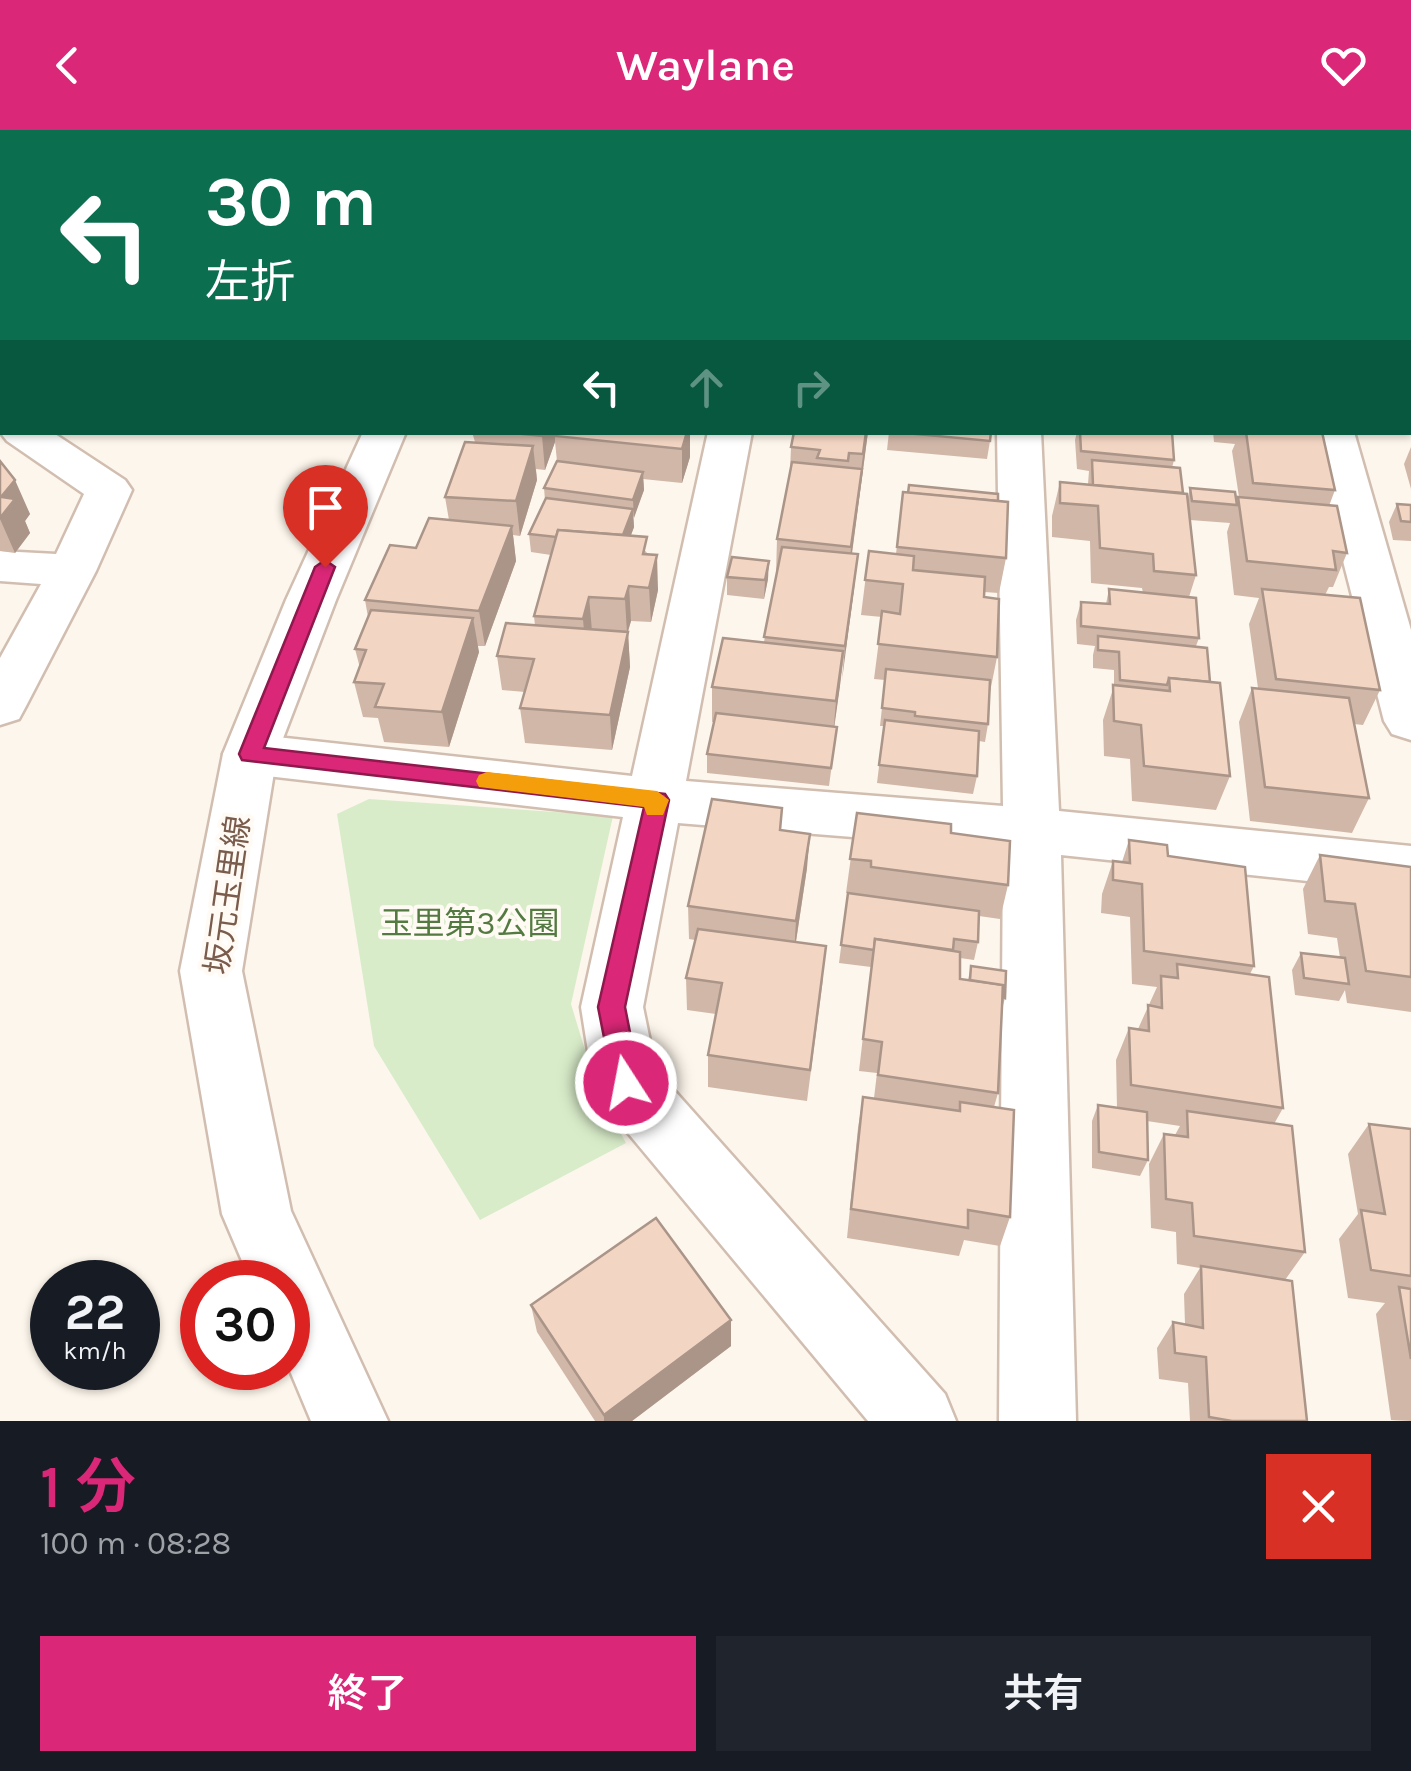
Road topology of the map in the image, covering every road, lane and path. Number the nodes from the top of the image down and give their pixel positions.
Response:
1 (27, 435) edge
2 (383, 435) edge
3 (729, 435) edge
4 (1019, 435) edge
5 (1333, 435) edge
6 (0, 566) edge
7 (72, 571) junction
8 (0, 706) edge
9 (1411, 721) edge
10 (250, 754) junction
11 (657, 800) junction
12 (1032, 830) junction
13 (1411, 870) edge
14 (350, 1421) edge
15 (918, 1421) edge
16 (1037, 1421) edge

1 - 7 street
2 - 10 street, 坂元玉里線
3 - 11 street
4 - 12 street
5 - 9 street
6 - 7 street
7 - 8 street
10 - 11 street
10 - 14 street, 坂元玉里線
11 - 12 street
11 - 15 street
12 - 13 street
12 - 16 street

